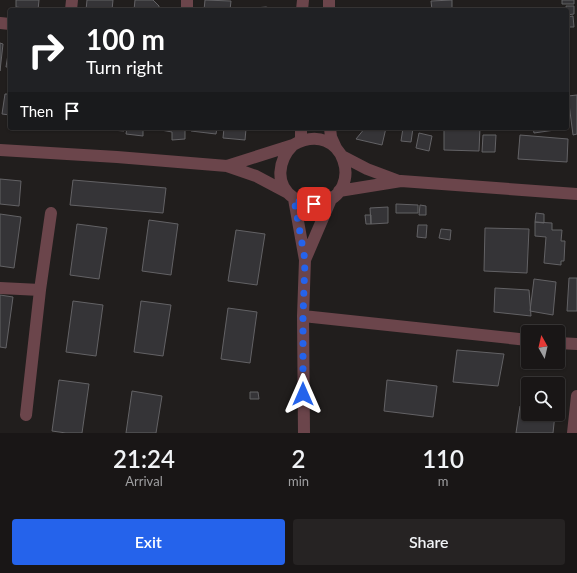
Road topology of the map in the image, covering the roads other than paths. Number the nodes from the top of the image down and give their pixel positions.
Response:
1 (300, 130) edge
2 (330, 130) edge
3 (297, 143) junction
4 (0, 150) edge
5 (339, 152) junction
6 (227, 166) junction
7 (401, 181) junction
8 (336, 194) junction
9 (577, 194) edge
10 (291, 196) junction
11 (51, 213) dead end
12 (305, 260) junction
13 (0, 288) edge
14 (40, 290) junction
15 (303, 316) junction
16 (521, 339) edge
17 (565, 343) edge
18 (577, 344) edge
19 (577, 396) edge
20 (26, 415) dead end
21 (304, 433) edge
22 (573, 433) edge

1 - 3 street
2 - 5 street
3 - 5 street
3 - 6 street
3 - 10 street
4 - 6 street
5 - 7 street
5 - 8 street
6 - 10 street
7 - 8 street
7 - 9 street
8 - 10 street
8 - 12 street
10 - 12 street
11 - 14 street
12 - 15 street
13 - 14 street
14 - 20 street
15 - 16 street
15 - 21 street
17 - 18 street
19 - 22 street

